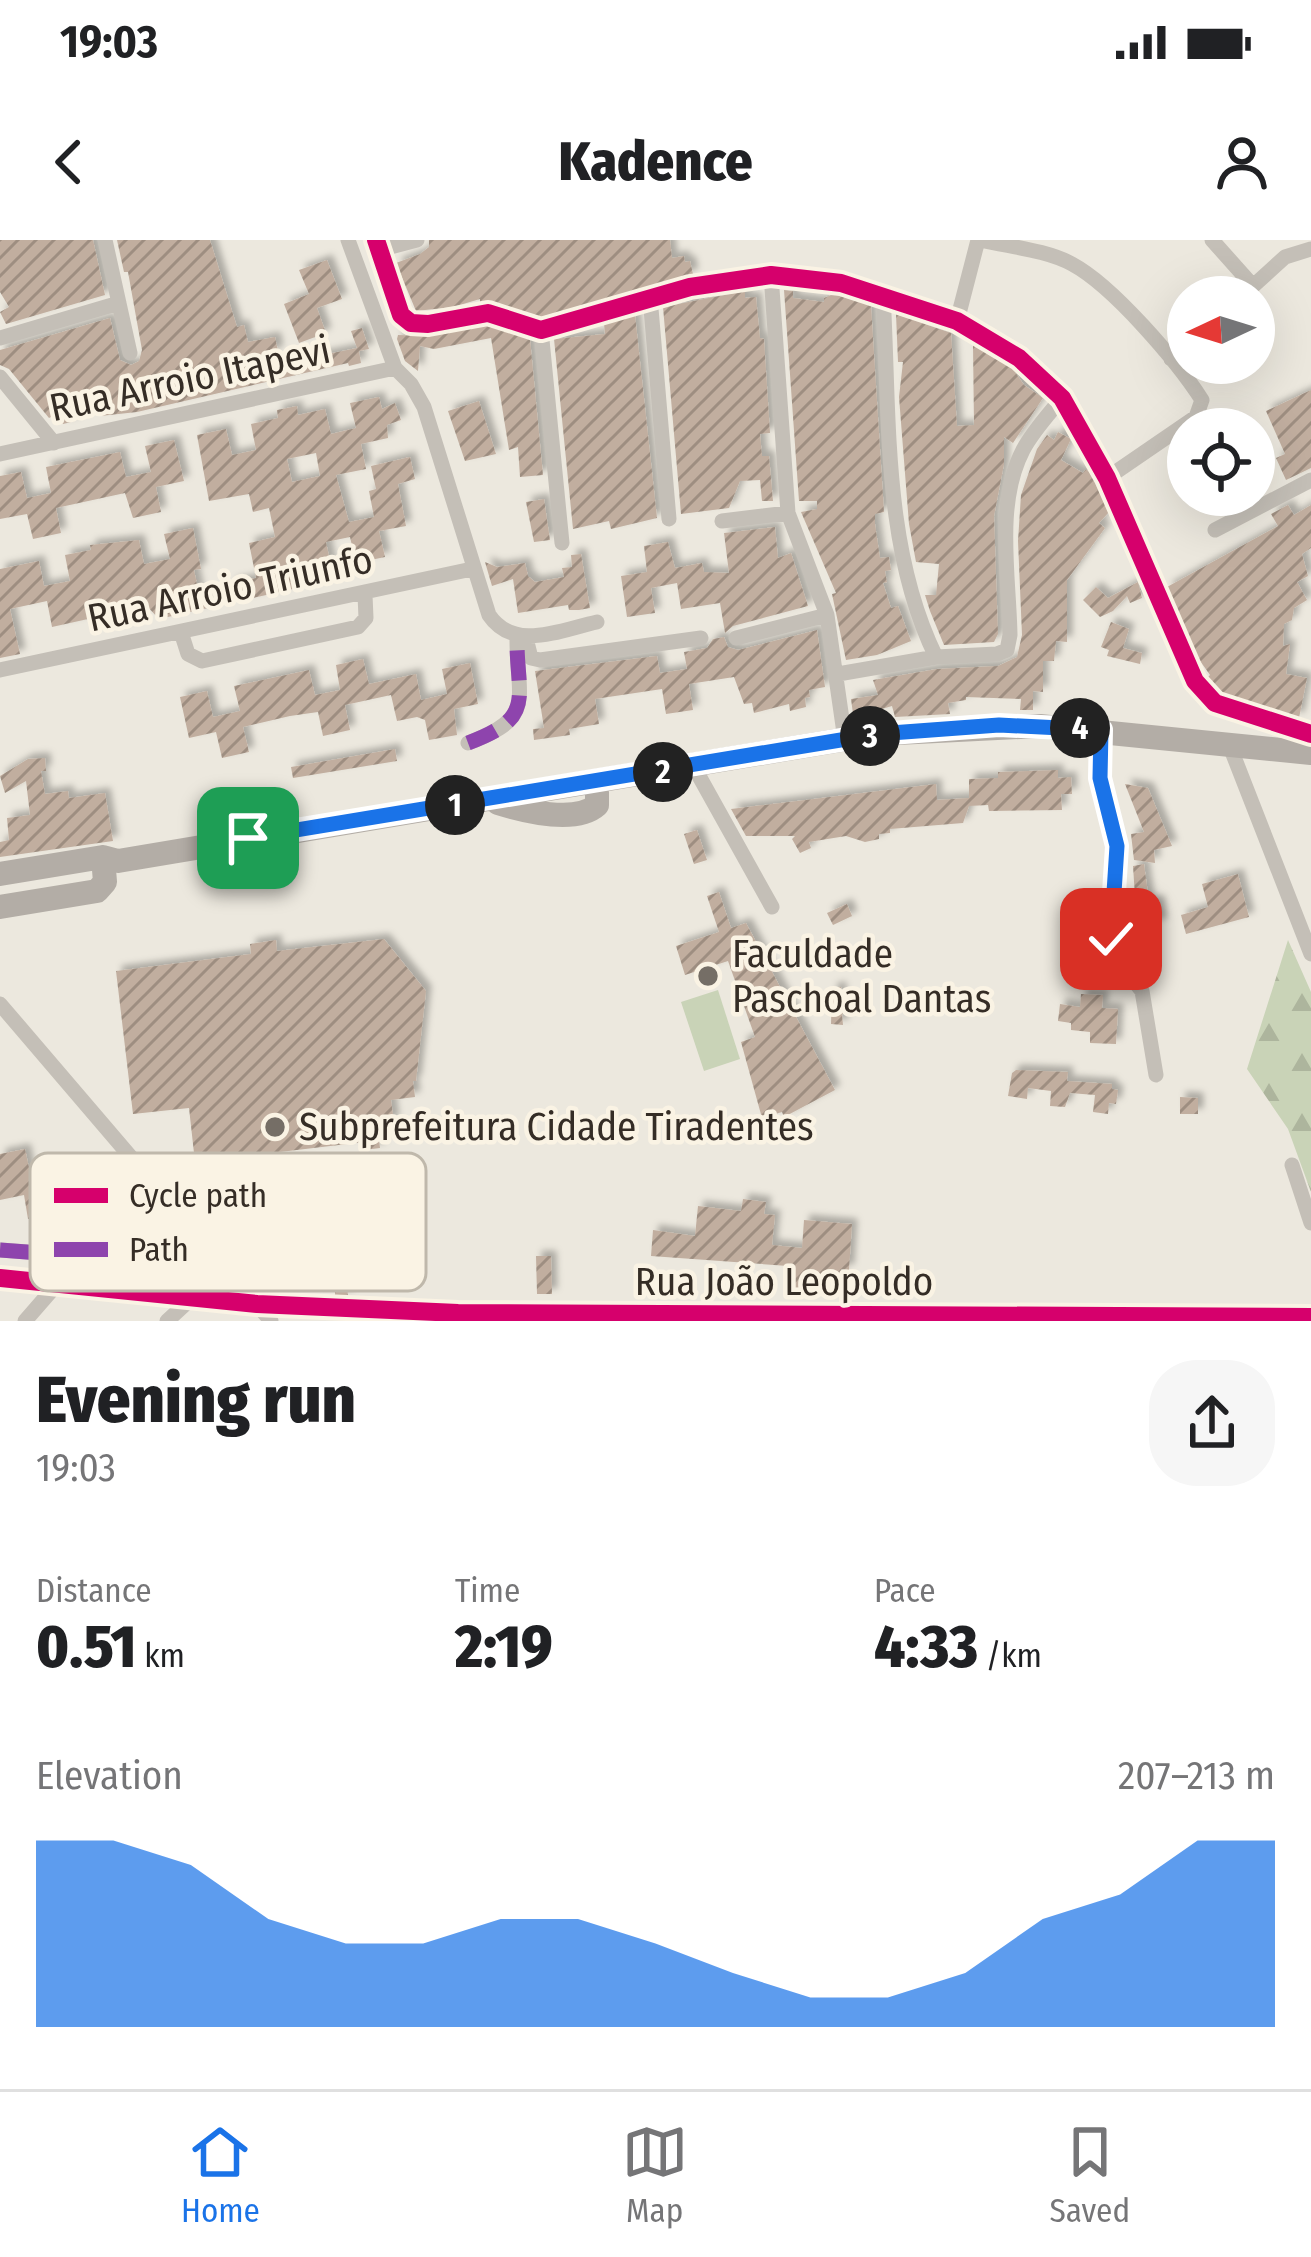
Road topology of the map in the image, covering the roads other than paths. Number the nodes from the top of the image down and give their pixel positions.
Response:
1 (105, 240) edge
2 (348, 240) edge
3 (417, 240) edge
4 (980, 240) edge
5 (1212, 240) edge
6 (377, 245) edge
7 (1311, 249) edge
8 (771, 275) junction
9 (1236, 276) edge
10 (1264, 276) edge
11 (884, 295) junction
12 (650, 298) junction
13 (119, 303) junction
14 (957, 321) junction
15 (541, 330) junction
16 (0, 338) edge
17 (130, 352) dead end
18 (1167, 355) edge
19 (394, 368) junction
20 (0, 377) edge
21 (1190, 384) edge
22 (1062, 398) junction
23 (54, 443) junction
24 (0, 454) edge
25 (1107, 478) junction
26 (1311, 480) edge
27 (788, 513) junction
28 (669, 519) dead end
29 (722, 521) dead end
30 (1215, 530) dead end
31 (562, 542) dead end
32 (472, 569) junction
33 (365, 595) junction
34 (826, 615) junction
35 (597, 622) dead end
36 (181, 632) junction
37 (521, 637) junction
38 (701, 638) dead end
39 (736, 638) dead end
40 (936, 657) junction
41 (0, 670) edge
42 (838, 674) junction
43 (1101, 730) junction
44 (1311, 734) edge
45 (845, 740) junction
46 (468, 743) dead end
47 (1229, 744) junction
48 (1311, 753) edge
49 (694, 767) junction
50 (108, 864) junction
51 (0, 874) edge
52 (0, 903) edge
53 (772, 907) dead end
54 (1311, 954) edge
55 (0, 1004) edge
56 (1156, 1075) dead end
57 (128, 1153) edge
58 (1292, 1165) dead end
59 (1311, 1223) edge
60 (0, 1250) edge
61 (30, 1252) edge
62 (0, 1278) edge
63 (30, 1281) edge
64 (51, 1291) edge
65 (129, 1291) edge
66 (246, 1291) edge
67 (192, 1298) junction
68 (257, 1304) junction
69 (1311, 1317) edge
70 (25, 1321) edge
71 (167, 1321) edge
72 (271, 1321) edge

1 - 13 street
2 - 19 street
3 - 6 street
4 - 14 street
4 - 18 street
5 - 9 street
6 - 15 street
7 - 10 street
8 - 11 street
8 - 12 street
8 - 27 street
11 - 14 street
11 - 40 street
12 - 15 street
12 - 28 street
13 - 16 street
13 - 17 street
14 - 22 street
15 - 31 street
19 - 23 street, Rua Arroio Itapevi
19 - 32 street
20 - 23 street
21 - 25 street
22 - 25 street
22 - 40 street
23 - 24 street, Rua Arroio Itapevi
25 - 44 street
26 - 30 street
27 - 29 street
27 - 34 street
32 - 33 street, Rua Arroio Triunfo
32 - 37 street
33 - 36 street, Rua Arroio Triunfo
33 - 36 street
34 - 39 street
34 - 42 street
35 - 37 street
36 - 41 street, Rua Arroio Triunfo
37 - 38 street
37 - 46 street
40 - 42 street
42 - 45 street
43 - 45 main road
43 - 47 main road
43 - 56 street
45 - 49 main road
47 - 48 main road
47 - 54 street
49 - 50 main road
49 - 53 street
50 - 51 main road
50 - 52 main road
55 - 57 street
58 - 59 street
60 - 61 street
62 - 63 street, Rua João Leopoldo
64 - 70 street
65 - 67 street, Rua João Leopoldo
66 - 68 street
67 - 68 street, Rua João Leopoldo
67 - 71 street
68 - 69 street, Rua João Leopoldo
68 - 72 street

